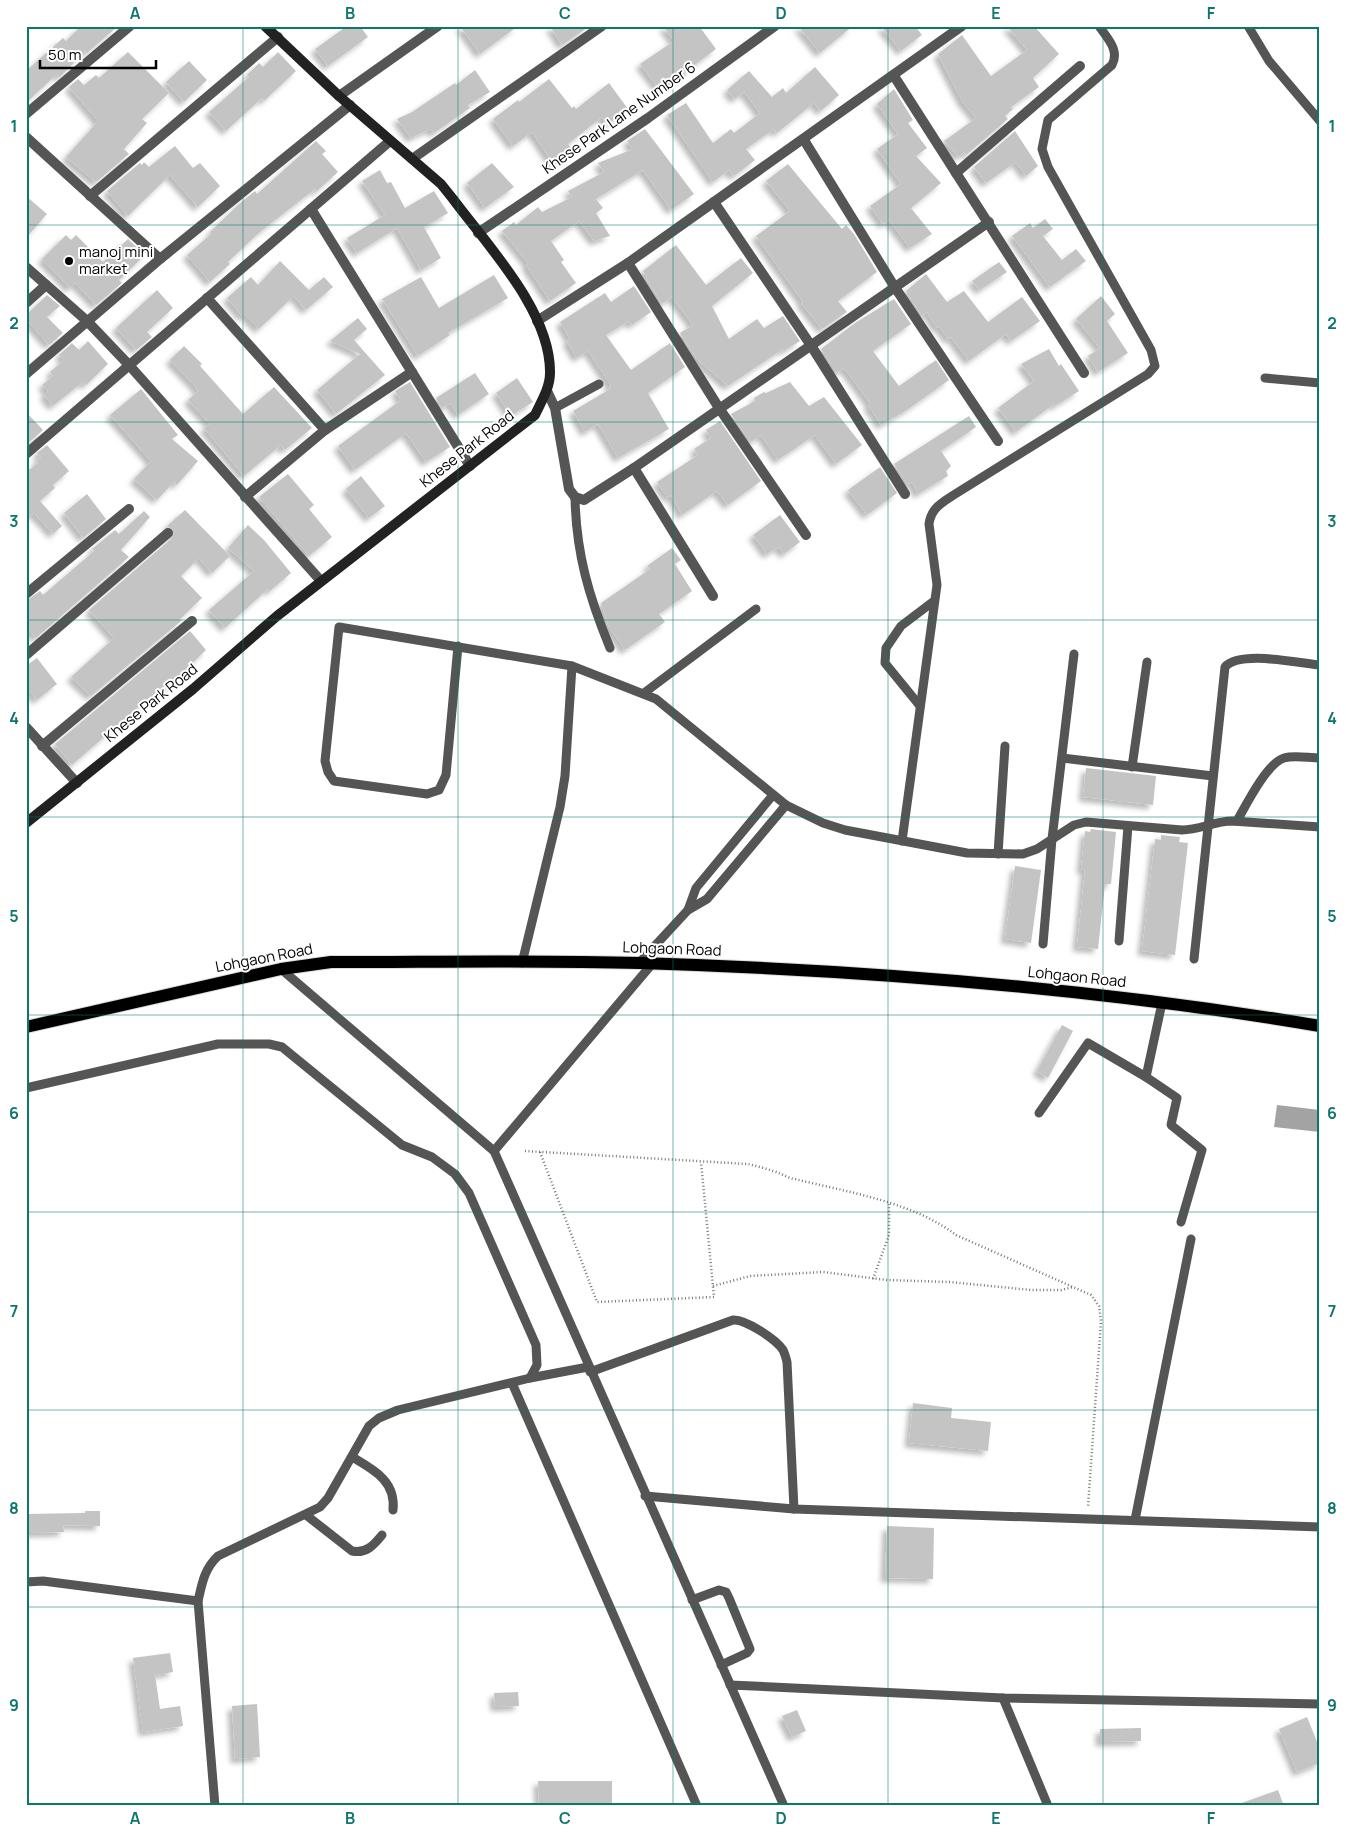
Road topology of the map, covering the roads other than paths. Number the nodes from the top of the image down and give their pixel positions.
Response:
1 (130, 26) edge
2 (265, 26) edge
3 (438, 26) edge
4 (602, 26) edge
5 (775, 26) edge
6 (962, 26) edge
7 (1099, 26) edge
8 (1248, 26) edge
9 (278, 37) junction
10 (1080, 66) dead end
11 (894, 76) junction
12 (339, 96) junction
13 (350, 104) junction
14 (26, 114) edge
15 (1320, 121) edge
16 (26, 137) edge
17 (804, 140) junction
18 (390, 141) junction
19 (412, 159) junction
20 (956, 173) junction
21 (90, 196) junction
22 (714, 202) junction
23 (311, 209) junction
24 (989, 222) junction
25 (478, 233) junction
26 (160, 259) junction
27 (628, 263) junction
28 (26, 267) edge
29 (46, 285) junction
30 (894, 286) junction
31 (207, 298) junction
32 (26, 303) edge
33 (87, 321) junction
34 (537, 321) junction
35 (810, 344) junction
36 (129, 365) junction
37 (412, 372) junction
38 (26, 374) edge
39 (1084, 374) dead end
40 (1265, 378) dead end
41 (1320, 383) edge
42 (599, 384) dead end
43 (547, 391) junction
44 (555, 408) junction
45 (719, 408) junction
46 (325, 430) junction
47 (998, 441) dead end
48 (26, 454) edge
49 (470, 466) junction
50 (634, 468) junction
51 (905, 494) dead end
52 (245, 497) junction
53 (575, 497) junction
54 (129, 509) dead end
55 (168, 533) dead end
56 (806, 535) dead end
57 (321, 581) junction
58 (26, 594) edge
59 (713, 596) dead end
60 (934, 601) junction
61 (756, 609) dead end
62 (192, 620) dead end
63 (458, 646) junction
64 (610, 648) dead end
65 (1074, 654) dead end
66 (26, 655) edge
67 (1147, 662) dead end
68 (1320, 665) edge
69 (572, 666) junction
70 (644, 692) junction
71 (920, 706) junction
72 (26, 728) edge
73 (42, 746) junction
74 (1005, 746) dead end
75 (1062, 758) junction
76 (1320, 758) edge
77 (1132, 767) junction
78 (1213, 776) junction
79 (77, 783) junction
80 (773, 795) junction
81 (786, 805) junction
82 (1237, 821) junction
83 (26, 823) edge
84 (1128, 826) junction
85 (1207, 826) junction
86 (1320, 827) edge
87 (1052, 839) junction
88 (902, 841) junction
89 (998, 854) junction
90 (688, 910) junction
91 (1118, 941) dead end
92 (1043, 944) dead end
93 (1194, 959) dead end
94 (522, 963) junction
95 (639, 963) junction
96 (652, 964) junction
97 (281, 969) junction
98 (1162, 1003) junction
99 (1320, 1026) edge
100 (26, 1027) edge
101 (1146, 1077) junction
102 (26, 1088) edge
103 (1039, 1113) dead end
104 (494, 1151) junction
105 (1181, 1222) dead end
106 (1191, 1239) dead end
107 (589, 1370) junction
108 (530, 1378) junction
109 (512, 1383) junction
110 (352, 1457) junction
111 (645, 1496) junction
112 (794, 1509) junction
113 (393, 1510) dead end
114 (306, 1515) junction
115 (1135, 1520) junction
116 (1320, 1527) edge
117 (382, 1535) dead end
118 (26, 1582) edge
119 (692, 1600) junction
120 (198, 1601) junction
121 (721, 1665) junction
122 (730, 1685) junction
123 (1003, 1698) junction
124 (1320, 1704) edge
125 (215, 1806) edge
126 (697, 1806) edge
127 (784, 1806) edge
128 (1048, 1806) edge

1 - 14 street
2 - 9 street, Khese Park Road
3 - 12 street
4 - 19 street
5 - 25 street, Khese Park Lane Number 6
6 - 11 street
7 - 60 lane
8 - 15 lane
9 - 12 street, Khese Park Road
9 - 21 street
10 - 20 street
11 - 17 street
11 - 20 street
12 - 13 street, Khese Park Road
13 - 18 street, Khese Park Road
13 - 26 street
16 - 21 street
17 - 22 street
17 - 30 street
18 - 19 street, Khese Park Road
18 - 23 street
19 - 25 street, Khese Park Road
20 - 24 street
21 - 26 street
22 - 27 street
22 - 35 street
23 - 31 street
23 - 37 street
24 - 30 street
24 - 39 street
25 - 34 street, Khese Park Road
26 - 33 street
27 - 34 street
27 - 45 street
28 - 29 street
29 - 32 street
29 - 33 street
30 - 35 street
30 - 47 street
31 - 36 street
31 - 46 street
33 - 36 street
33 - 38 street
34 - 43 street, Khese Park Road
35 - 45 street
35 - 51 street
36 - 48 street
36 - 52 street
37 - 46 street
37 - 49 street
40 - 41 lane
42 - 44 lane
43 - 44 street
43 - 49 street, Khese Park Road
44 - 53 street
45 - 50 street
45 - 56 street
46 - 52 street
49 - 57 street, Khese Park Road
50 - 53 street
50 - 59 street
52 - 57 street
53 - 64 lane
54 - 58 street
55 - 66 street
57 - 79 street, Khese Park Road
60 - 71 lane
60 - 71 lane
61 - 70 lane
62 - 73 street
63 - 63 lane
63 - 69 lane
65 - 75 lane
67 - 77 lane
68 - 78 lane
69 - 70 lane
69 - 94 lane
70 - 80 lane
71 - 88 lane
72 - 73 street
73 - 79 street
74 - 89 lane
75 - 77 lane
75 - 87 lane
76 - 82 lane
77 - 78 lane
78 - 85 lane
79 - 83 street, Khese Park Road
80 - 81 lane
80 - 90 lane
81 - 88 lane
81 - 90 lane
82 - 85 lane
82 - 86 lane
84 - 85 lane
84 - 87 lane
84 - 91 lane
85 - 93 lane
87 - 89 lane
87 - 92 lane
88 - 89 lane
90 - 95 lane
94 - 95 main road, Lohgaon Road
94 - 97 main road, Lohgaon Road
95 - 96 main road, Lohgaon Road
96 - 98 main road, Lohgaon Road
96 - 104 lane
97 - 100 main road, Lohgaon Road
97 - 104 lane
98 - 99 main road, Lohgaon Road
98 - 101 lane
101 - 103 lane
101 - 105 lane
102 - 108 lane
104 - 107 lane
106 - 115 lane
107 - 108 lane
107 - 111 lane
107 - 112 lane
108 - 109 lane
109 - 110 lane
109 - 126 lane
110 - 113 lane
110 - 114 lane
111 - 112 lane
111 - 119 lane
112 - 115 lane
114 - 117 lane
114 - 120 lane
115 - 116 lane
118 - 120 lane
119 - 121 lane
119 - 121 lane
120 - 125 lane
121 - 122 lane
122 - 123 lane
122 - 127 lane
123 - 124 lane
123 - 128 lane

